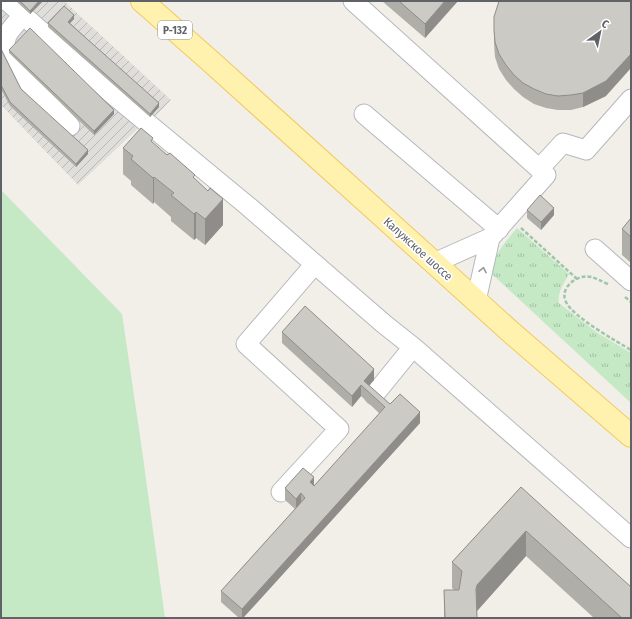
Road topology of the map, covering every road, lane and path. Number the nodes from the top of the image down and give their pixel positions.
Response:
1 (7, 1) edge
2 (142, 1) edge
3 (353, 1) edge
4 (24, 15) junction
5 (6, 26) edge
6 (631, 99) edge
7 (364, 114) dead end
8 (70, 126) dead end
9 (539, 169) junction
10 (499, 228) junction
11 (595, 249) dead end
12 (434, 263) junction
13 (315, 264) junction
14 (577, 279) junction
15 (609, 284) dead end
16 (625, 287) edge
17 (476, 301) junction
18 (631, 302) edge
19 (414, 347) junction
20 (631, 350) edge
21 (374, 395) edge
22 (631, 436) edge
23 (281, 492) dead end
24 (631, 538) edge

1 - 4 street
2 - 12 main road, Калужское шоссе / Р-132
3 - 9 street
4 - 5 street
4 - 13 street
5 - 8 street
6 - 9 street
7 - 10 street
9 - 10 street
10 - 12 street
10 - 14 path
17 -> 10 street
11 - 16 street
12 - 17 main road, Калужское шоссе
13 - 19 street
13 - 23 street
14 - 15 path
14 - 20 path
16 - 18 path
17 - 22 main road, Калужское шоссе
19 - 21 street
19 - 24 street

